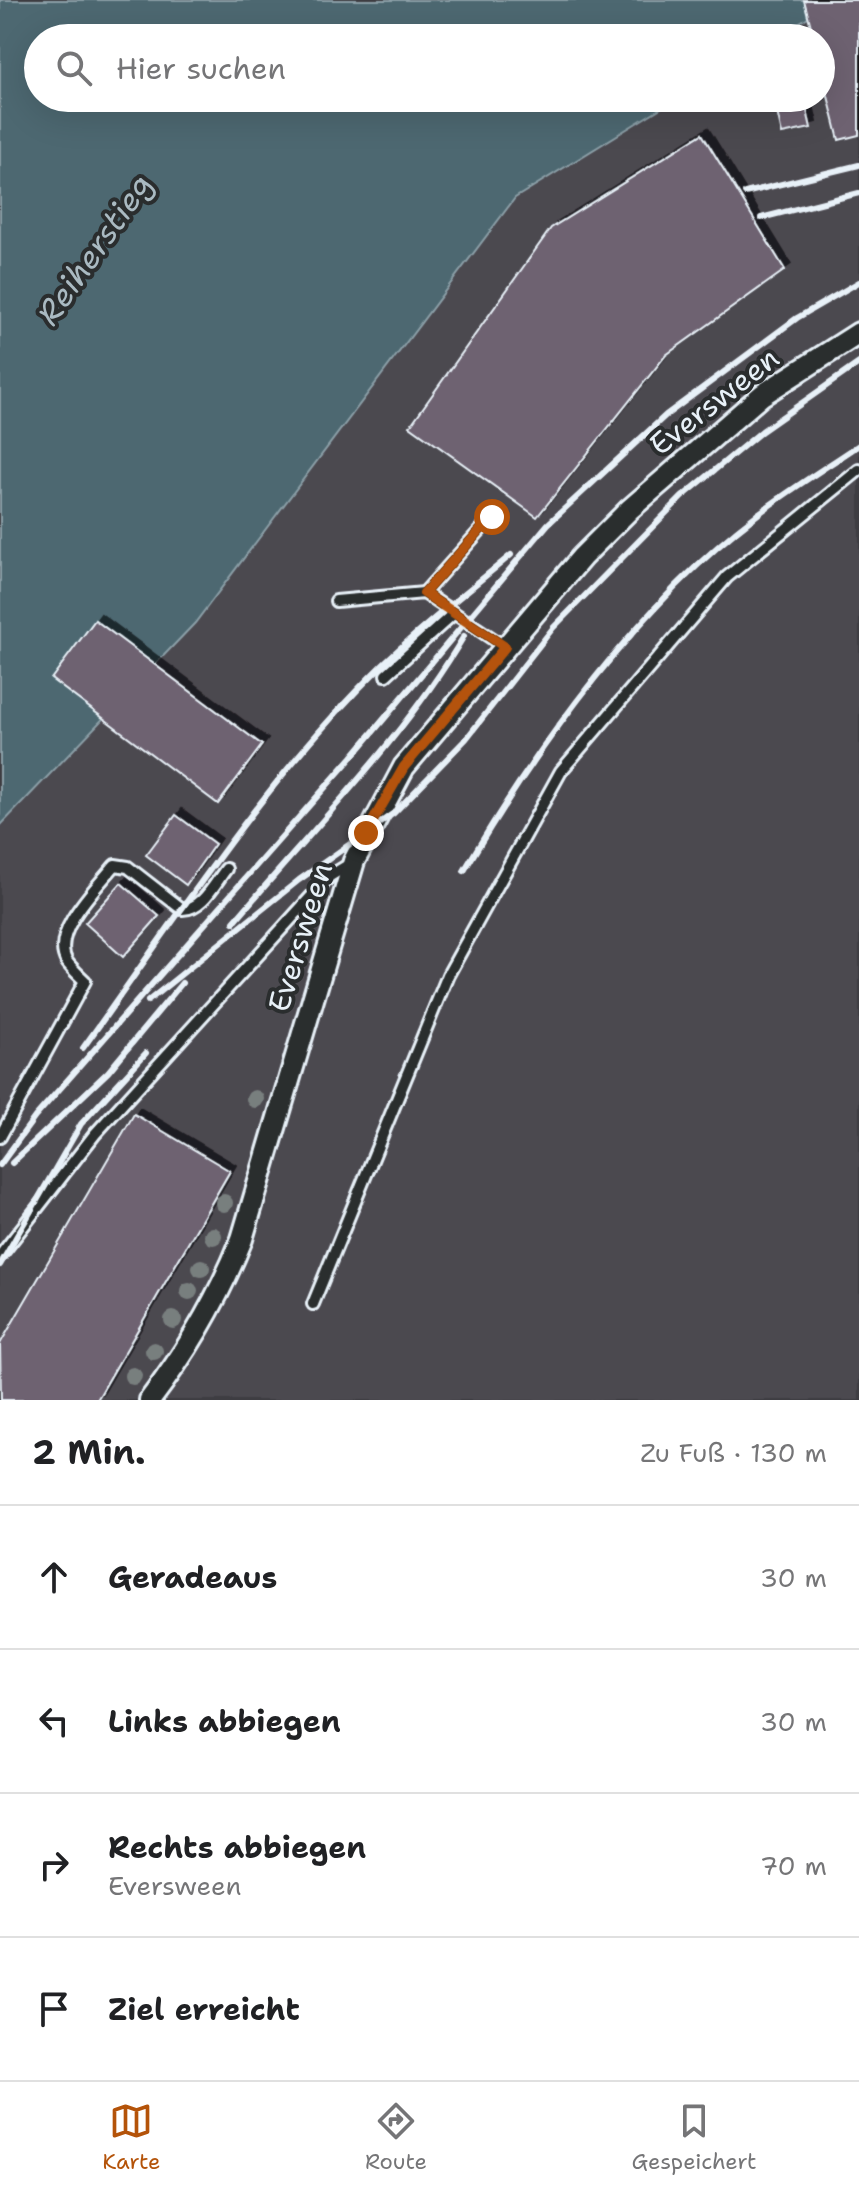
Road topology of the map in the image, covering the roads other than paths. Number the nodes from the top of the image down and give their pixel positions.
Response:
1 (859, 333) edge
2 (859, 470) edge
3 (492, 517) dead end
4 (424, 593) junction
5 (336, 601) dead end
6 (454, 613) junction
7 (505, 647) junction
8 (386, 675) dead end
9 (354, 861) junction
10 (226, 869) dead end
11 (0, 1137) edge
12 (0, 1256) edge
13 (313, 1304) dead end
14 (150, 1400) edge

1 - 7 street, Eversween
2 - 13 lane
3 - 4 lane
4 - 5 lane
4 - 6 lane
6 - 7 lane
6 - 8 lane
7 - 9 street, Eversween
9 - 12 lane
9 - 14 street, Eversween
10 - 11 lane

